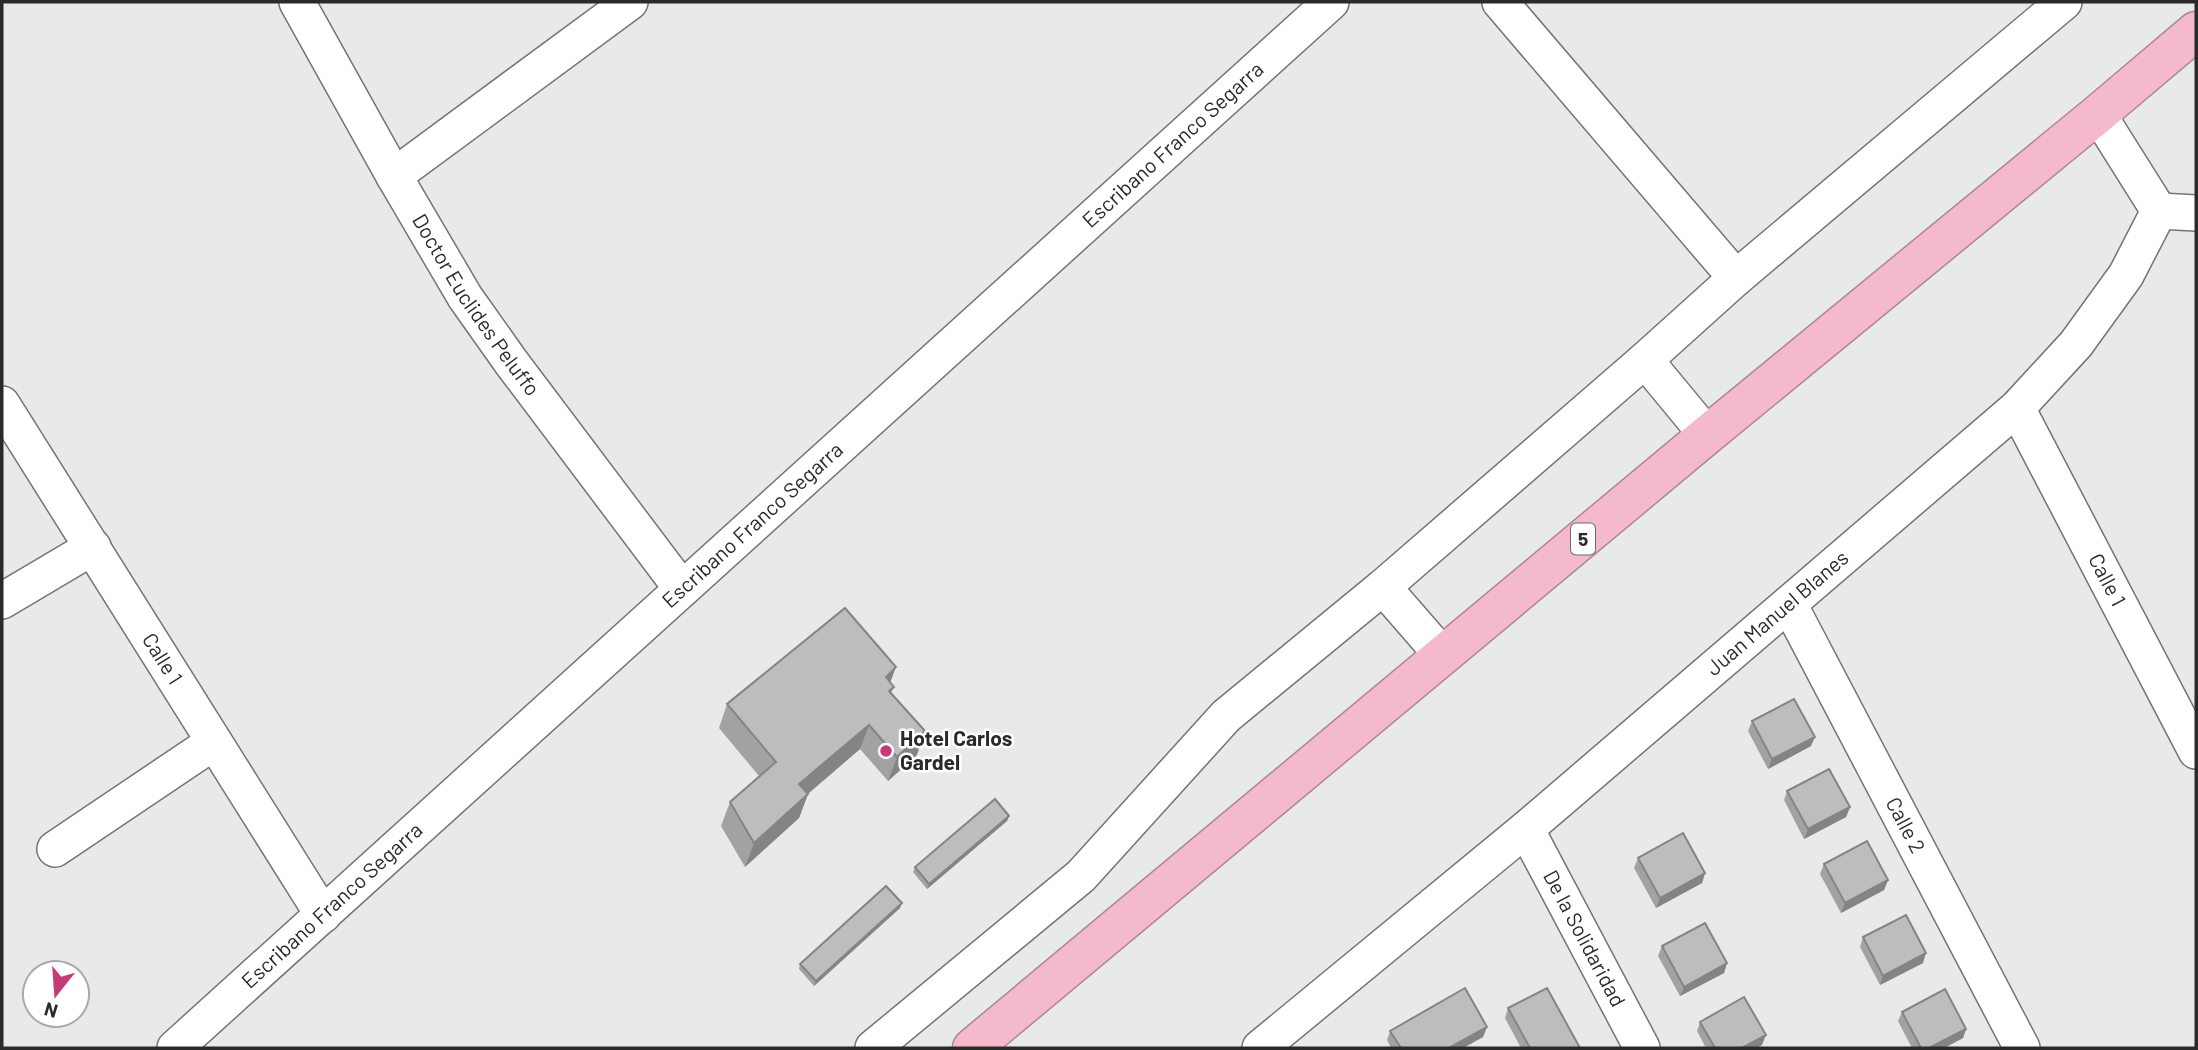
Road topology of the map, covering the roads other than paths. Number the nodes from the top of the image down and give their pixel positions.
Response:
1 (297, 2) edge
2 (629, 2) edge
3 (1331, 2) edge
4 (1500, 2) edge
5 (2064, 2) edge
6 (2196, 31) edge
7 (2098, 114) junction
8 (394, 176) junction
9 (2159, 211) junction
10 (2196, 212) edge
11 (1736, 278) junction
12 (1645, 360) junction
13 (3, 408) edge
14 (2017, 408) junction
15 (1707, 435) junction
16 (93, 547) junction
17 (1383, 587) junction
18 (682, 589) junction
19 (2, 601) edge
20 (1789, 604) junction
21 (1443, 656) junction
22 (214, 742) junction
23 (2196, 751) edge
24 (1526, 829) junction
25 (55, 849) dead end
26 (323, 915) junction
27 (1268, 1045) edge
28 (175, 1048) edge
29 (873, 1048) edge
30 (972, 1048) edge
31 (1642, 1048) edge
32 (2022, 1048) edge

1 - 8 street, Doctor Euclides Peluffo
2 - 8 street
3 - 18 street, Escribano Franco Segarra
4 - 11 street
5 - 11 street
6 - 7 highway, 5
7 - 9 street
7 - 15 highway, 5
8 - 18 street, Doctor Euclides Peluffo
9 - 10 street
9 - 14 street, Juan Manuel Blanes
11 - 12 street
12 - 15 street
12 - 17 street
13 - 16 street, Calle 1
14 - 20 street, Juan Manuel Blanes
14 - 23 street, Calle 1
15 - 21 highway, 5
16 - 19 street
16 - 22 street, Calle 1
17 - 21 street
17 - 29 street
18 - 26 street, Escribano Franco Segarra
20 - 24 street, Juan Manuel Blanes
20 - 32 street, Calle 2
21 - 30 highway, 5
22 - 25 street
22 - 26 street, Calle 1
24 - 27 street, Juan Manuel Blanes
24 - 31 street, De la Solidaridad
26 - 28 street, Escribano Franco Segarra

